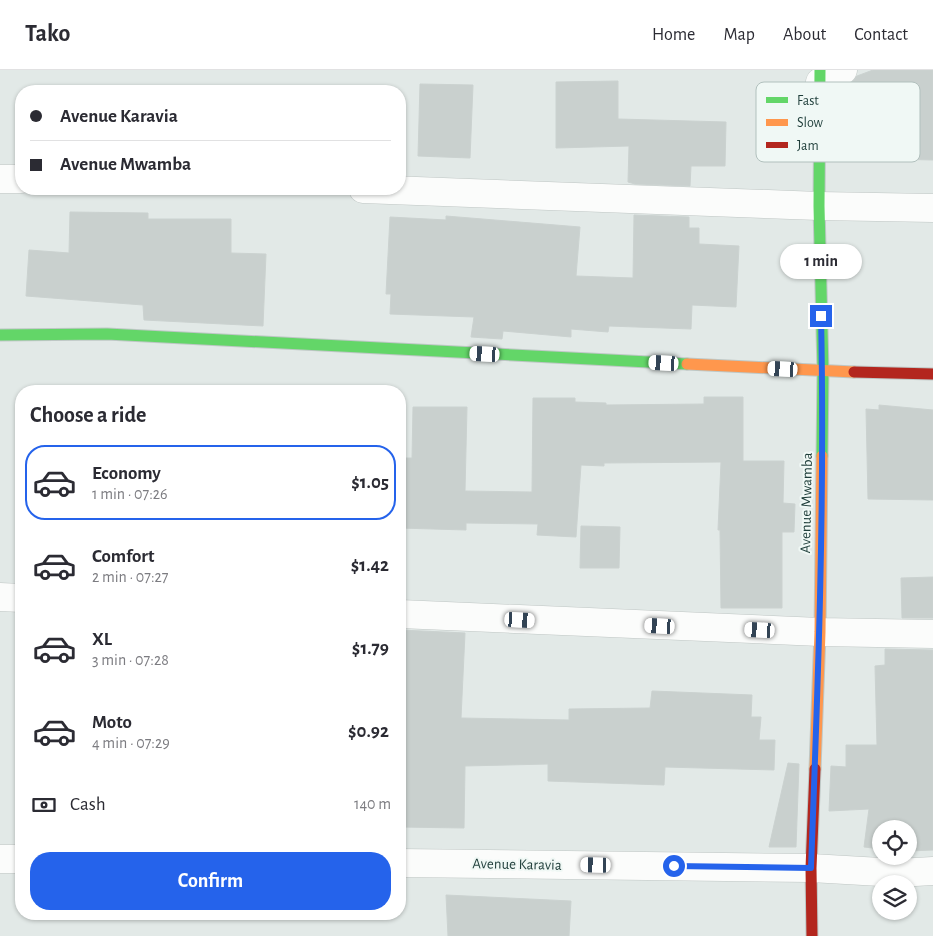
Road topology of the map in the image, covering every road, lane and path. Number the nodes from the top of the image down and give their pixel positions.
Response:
1 (822, 162) edge
2 (0, 179) edge
3 (15, 179) edge
4 (406, 191) edge
5 (819, 206) junction
6 (933, 208) edge
7 (0, 335) edge
8 (822, 371) junction
9 (933, 374) edge
10 (0, 597) edge
11 (15, 598) edge
12 (406, 614) edge
13 (820, 632) junction
14 (933, 634) edge
15 (0, 859) edge
16 (15, 859) edge
17 (406, 863) edge
18 (811, 868) junction
19 (933, 872) edge
20 (812, 936) edge

1 - 5 street, Avenue Mwamba
2 - 3 street
4 - 5 street
5 - 6 street
5 - 8 street, Avenue Mwamba
7 - 8 street
8 - 9 street
8 - 13 street, Avenue Mwamba
10 - 11 street
12 - 13 street
13 - 14 street
13 - 18 street, Avenue Mwamba
15 - 16 street
17 - 18 street, Avenue Karavia
18 - 19 street, Avenue Karavia
18 - 20 street, Avenue Mwamba

